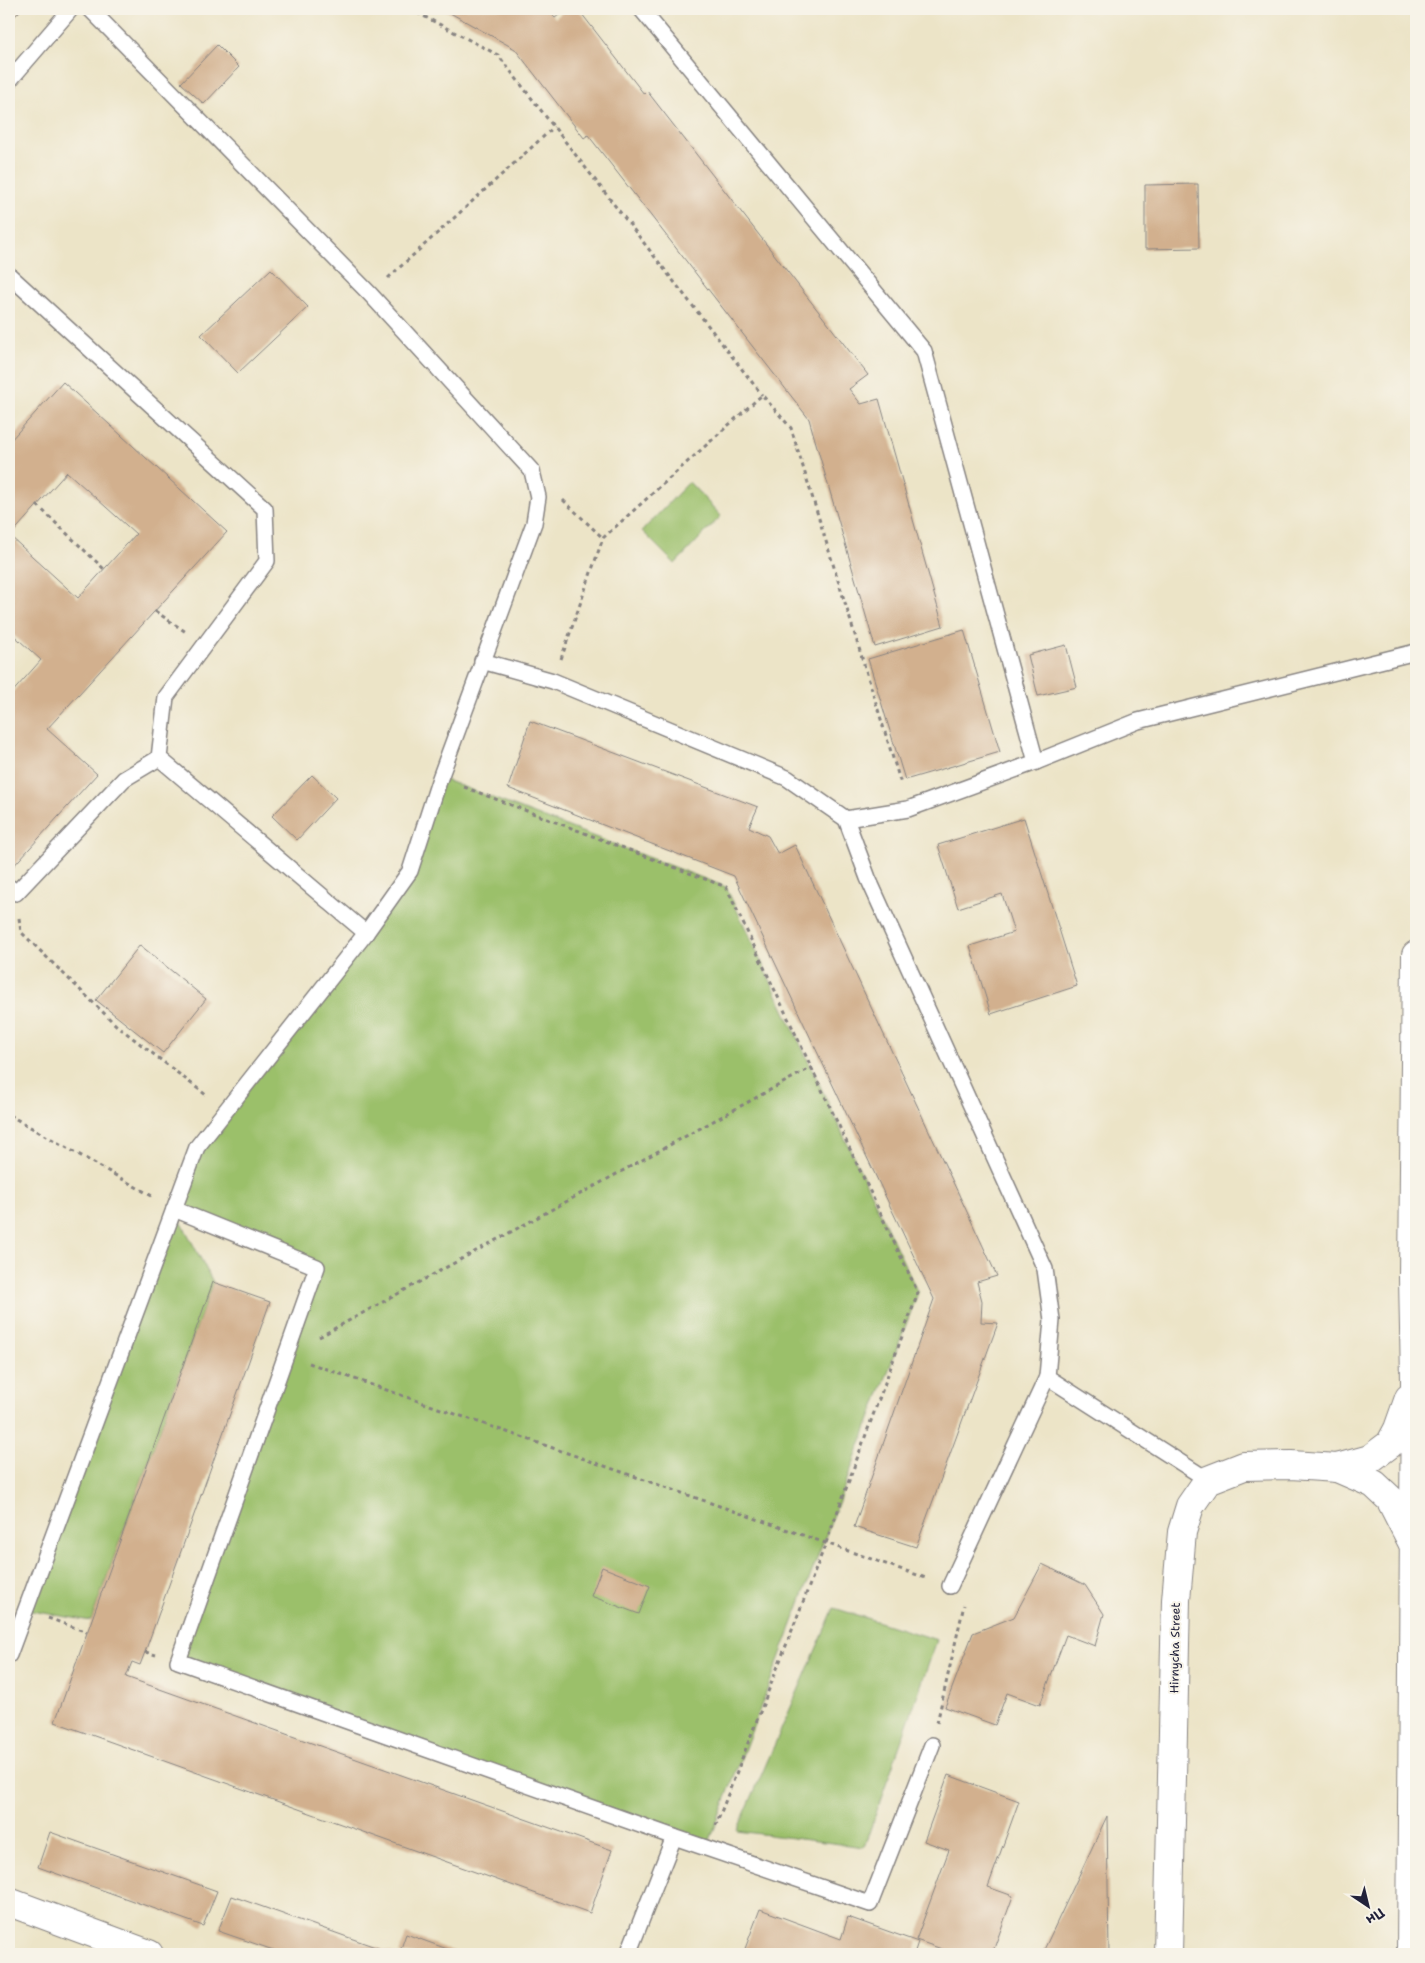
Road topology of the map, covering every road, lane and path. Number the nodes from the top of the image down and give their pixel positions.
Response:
1 (71, 9) edge
2 (90, 9) edge
3 (410, 9) edge
4 (641, 9) edge
5 (9, 81) edge
6 (554, 127) junction
7 (9, 275) edge
8 (370, 294) junction
9 (762, 395) junction
10 (532, 471) junction
11 (37, 505) dead end
12 (602, 538) junction
13 (104, 569) dead end
14 (155, 612) dead end
15 (205, 644) junction
16 (1416, 652) edge
17 (482, 661) junction
18 (553, 681) junction
19 (159, 758) junction
20 (1036, 762) junction
21 (440, 778) junction
22 (908, 809) junction
23 (846, 819) junction
24 (12, 890) edge
25 (366, 933) junction
26 (1416, 955) edge
27 (812, 1067) junction
28 (226, 1110) junction
29 (9, 1115) edge
30 (174, 1209) junction
31 (286, 1355) junction
32 (1048, 1377) junction
33 (1415, 1380) edge
34 (1337, 1468) junction
35 (1208, 1480) junction
36 (826, 1543) junction
37 (1414, 1546) junction
38 (950, 1586) junction
39 (26, 1610) junction
40 (87, 1632) dead end
41 (9, 1655) edge
42 (932, 1745) joint
43 (674, 1837) junction
44 (707, 1848) junction
45 (9, 1902) edge
46 (149, 1954) edge
47 (628, 1954) edge
48 (1168, 1954) edge
49 (1411, 1954) edge

1 - 5 lane
2 - 8 lane
3 - 6 path
4 - 20 lane
6 - 8 path
6 - 9 path
7 - 15 lane
8 - 10 lane
9 - 12 path
9 - 22 path
10 - 12 path
10 - 17 lane
11 - 13 path
12 - 18 path
14 - 15 path
15 - 19 lane
16 - 20 lane
17 - 18 lane
17 - 21 lane
18 - 23 lane
19 - 24 lane
19 - 25 lane
20 - 22 lane
21 - 25 lane
21 - 27 path
22 - 23 lane
23 - 32 lane
24 - 28 path
25 - 28 lane
26 - 33 main road
27 - 31 path
27 - 36 path
28 - 30 lane
29 - 30 path
30 - 31 lane
30 - 39 lane
31 - 36 path
31 - 43 lane
32 - 35 lane
32 - 38 lane
33 - 34 main road
33 - 37 main road
34 - 35 main road
34 - 37 main road
35 - 48 main road, Hirnycha Street
36 - 38 path
36 - 44 path
37 - 49 main road
38 - 42 path
39 - 40 path
39 - 41 lane
42 - 44 lane
43 - 44 lane
43 - 47 lane
45 - 46 main road

